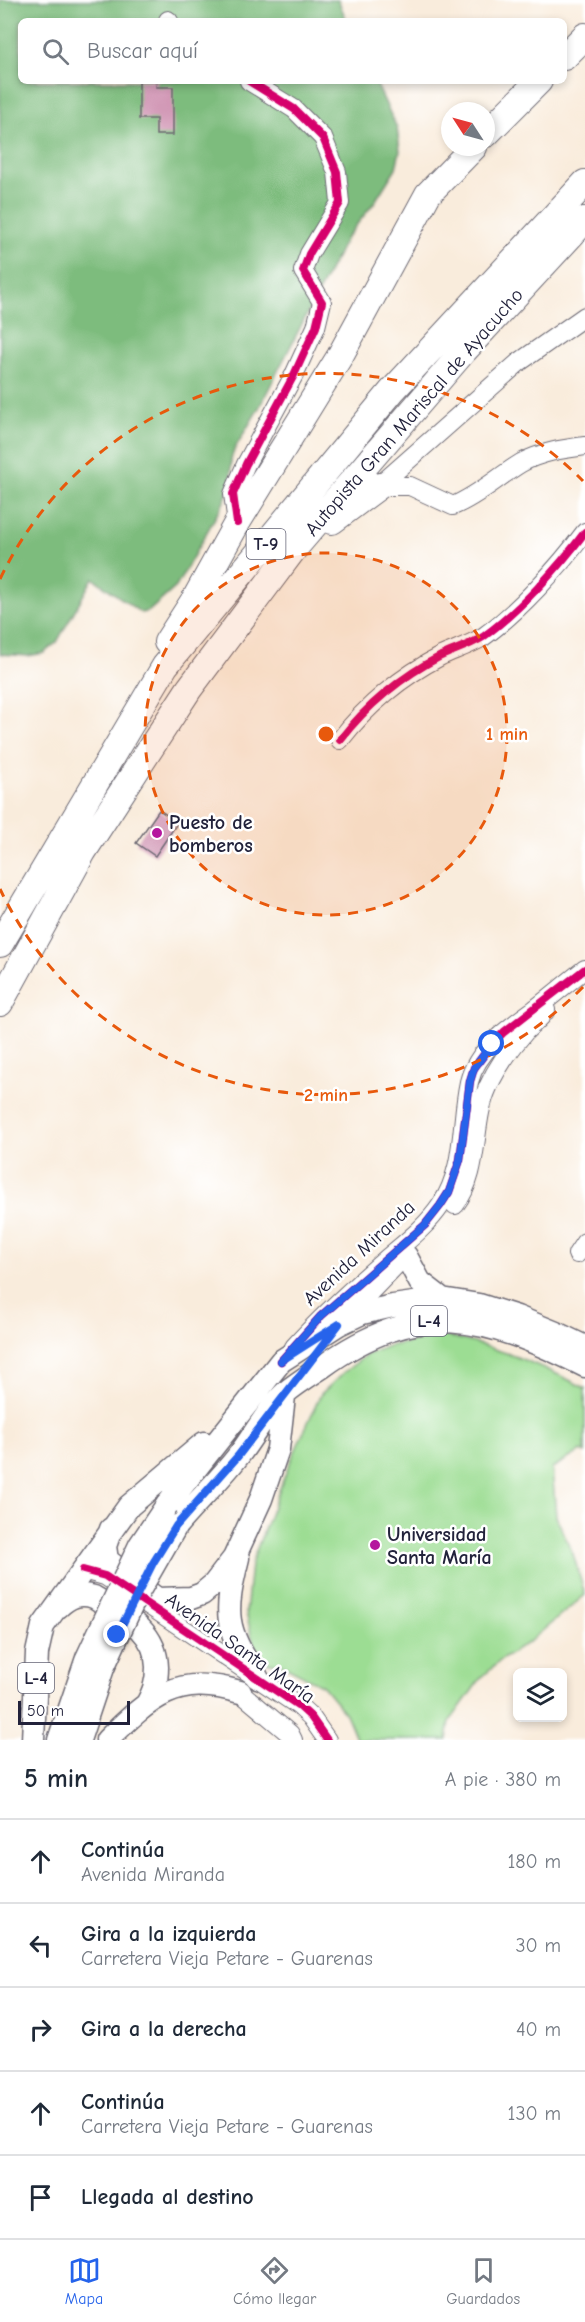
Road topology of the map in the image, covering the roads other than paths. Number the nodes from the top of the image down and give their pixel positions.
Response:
1 (585, 36) edge
2 (567, 54) edge
3 (254, 84) edge
4 (536, 84) edge
5 (495, 125) edge
6 (465, 156) edge
7 (585, 183) edge
8 (585, 220) edge
9 (585, 316) edge
10 (585, 446) edge
11 (379, 486) junction
12 (237, 523) junction
13 (585, 532) edge
14 (293, 550) junction
15 (340, 741) dead end
16 (113, 754) junction
17 (0, 944) edge
18 (585, 969) edge
19 (555, 992) junction
20 (0, 1003) edge
21 (406, 1256) junction
22 (442, 1299) junction
23 (339, 1324) junction
24 (585, 1347) edge
25 (281, 1361) junction
26 (585, 1366) edge
27 (284, 1394) junction
28 (244, 1409) junction
29 (171, 1516) junction
30 (111, 1529) junction
31 (242, 1541) junction
32 (83, 1570) junction
33 (98, 1586) dead end
34 (48, 1618) junction
35 (95, 1663) junction
36 (257, 1677) junction
37 (240, 1692) joint
38 (147, 1704) junction
39 (33, 1740) edge
40 (59, 1740) edge
41 (79, 1740) edge
42 (107, 1740) edge
43 (293, 1740) edge
44 (327, 1740) edge

1 - 2 highway
3 - 12 street
4 - 5 highway
6 - 12 highway
7 - 16 highway, Autopista Gran Mariscal de Ayacucho / T-9
8 - 14 highway, Autopista Gran Mariscal de Ayacucho / T-9
9 - 11 street
10 - 11 street
11 - 14 highway
12 - 16 highway
13 - 15 street
14 - 20 highway, Autopista Gran Mariscal de Ayacucho / T-9
16 - 17 highway, Autopista Gran Mariscal de Ayacucho / T-9
18 - 19 street, Avenida Miranda
19 - 21 street, Avenida Miranda
19 - 25 street, Avenida Miranda
21 - 22 main road
21 - 23 street, Avenida Miranda
22 - 23 main road, L-4
22 - 24 main road, L-4
23 - 25 main road, L-4
23 - 27 main road
25 - 28 main road, L-4
26 - 27 main road, L-4
27 - 29 main road, L-4
27 - 31 main road, L-4
28 - 29 main road, L-4
28 - 30 main road, L-4
29 - 35 main road, L-4, bridge
30 - 31 main road, L-4
30 - 32 main road, L-4
31 - 36 main road, L-4
32 - 33 street
32 - 34 main road, L-4
32 - 36 street, Avenida Santa María
34 - 38 main road, L-4
34 - 39 main road, L-4
35 - 40 main road, L-4
35 - 41 main road, L-4
36 - 44 street, Avenida Santa María
37 - 38 main road
37 - 43 street, Avenida Santa María
38 - 42 main road, L-4

